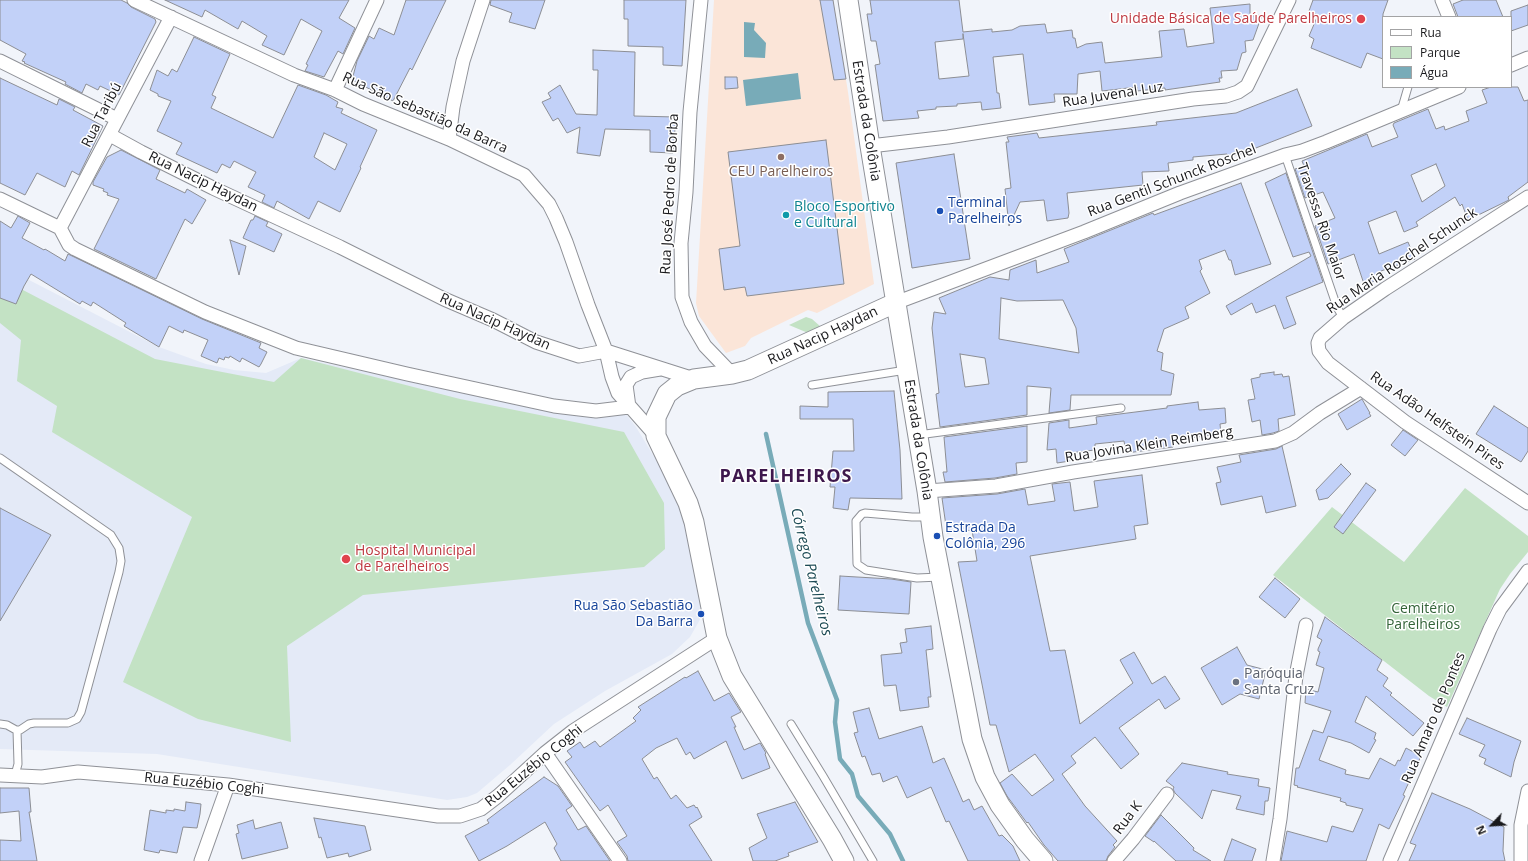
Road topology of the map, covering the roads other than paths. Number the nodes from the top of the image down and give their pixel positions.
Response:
1 (134, 0) edge
2 (377, 0) edge
3 (482, 0) edge
4 (701, 0) edge
5 (848, 0) edge
6 (1289, 0) edge
7 (1442, 0) edge
8 (1449, 16) edge
9 (171, 17) junction
10 (1528, 58) edge
11 (0, 60) edge
12 (1512, 65) edge
13 (1408, 88) edge
14 (1457, 88) edge
15 (335, 90) junction
16 (1401, 110) junction
17 (118, 119) junction
18 (110, 135) junction
19 (448, 139) junction
20 (879, 145) junction
21 (1285, 155) junction
22 (1528, 197) edge
23 (0, 200) edge
24 (60, 228) junction
25 (895, 302) junction
26 (1343, 318) junction
27 (606, 351) junction
28 (1328, 363) joint
29 (660, 369) junction
30 (906, 370) junction
31 (732, 374) junction
32 (694, 379) junction
33 (812, 385) dead end
34 (1361, 388) junction
35 (629, 407) junction
36 (1121, 408) dead end
37 (917, 435) junction
38 (656, 436) junction
39 (0, 458) edge
40 (927, 491) junction
41 (1528, 503) edge
42 (930, 517) junction
43 (1528, 571) edge
44 (940, 577) junction
45 (1306, 625) dead end
46 (718, 638) junction
47 (0, 724) edge
48 (791, 724) dead end
49 (17, 730) junction
50 (545, 753) junction
51 (0, 775) edge
52 (15, 775) junction
53 (228, 785) junction
54 (1528, 791) edge
55 (1167, 794) dead end
56 (201, 861) edge
57 (620, 861) edge
58 (844, 861) edge
59 (873, 861) edge
60 (1043, 861) edge
61 (1114, 861) edge
62 (1273, 861) edge
63 (1390, 861) edge
64 (1521, 861) edge

1 - 9 street, Rua São Sebastião da Barra
2 - 15 street
3 - 19 street
4 - 31 street, Rua José Pedro de Borba
5 - 20 main road, Estrada da Colônia
6 - 20 street, Rua Juvenal Luz
7 - 8 street
9 - 15 street, Rua São Sebastião da Barra
9 - 17 street, Rua Taribú
10 - 12 street
11 - 17 street
13 - 16 lane
14 - 16 street, Rua Gentil Schunck Roschel
15 - 19 street, Rua São Sebastião da Barra
16 - 21 street, Rua Gentil Schunck Roschel
17 - 18 street, Rua Taribú
18 - 24 street, Rua Taribú
18 - 27 street, Rua Nacip Haydan
19 - 27 street, Rua São Sebastião da Barra
20 - 25 main road, Estrada da Colônia
21 - 25 street, Rua Gentil Schunck Roschel
21 - 26 lane, Travessa Rio Maior
22 - 26 street, Rua Maria Roschel Schunck
23 - 24 street
24 - 35 street
25 - 30 main road, Estrada da Colônia
25 - 31 main road, Rua Nacip Haydan
26 - 28 street, Rua Maria Roschel Schunck
27 - 29 street, Rua Nacip Haydan
27 - 35 street, Rua São Sebastião da Barra
28 - 34 street, Rua Adão Helfstein Pires
29 - 32 street, Rua Nacip Haydan
29 - 35 street
30 - 33 lane
30 - 37 main road, Estrada da Colônia
31 - 32 main road, Rua Nacip Haydan
32 - 38 main road
34 - 40 street, Rua Jovina Klein Reimberg
34 - 41 street, Rua Adão Helfstein Pires
35 - 38 street, Rua São Sebastião da Barra
36 - 37 lane
37 - 40 main road, Estrada da Colônia
38 - 46 main road
39 - 49 lane
40 - 42 main road, Estrada da Colônia
42 - 44 main road, Estrada da Colônia
42 - 44 lane
43 - 63 street, Rua Amaro de Pontes
44 - 60 main road, Estrada da Colônia
45 - 62 street
46 - 50 street, Rua Euzébio Coghi
46 - 58 main road
47 - 49 lane
48 - 59 lane
49 - 52 lane
50 - 53 street, Rua Euzébio Coghi
50 - 57 street
51 - 52 street, Rua Euzébio Coghi
52 - 53 street, Rua Euzébio Coghi
53 - 56 street
54 - 64 street
55 - 61 street, Rua K

